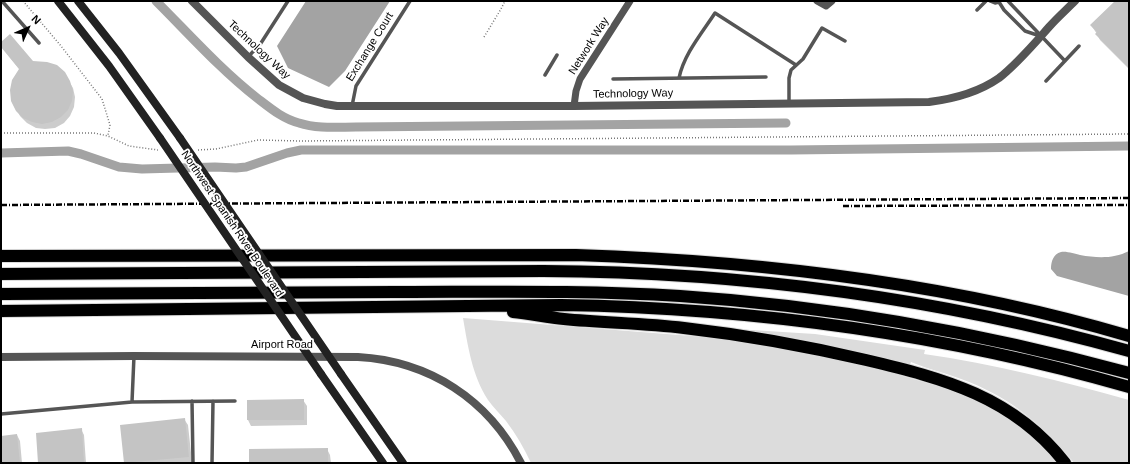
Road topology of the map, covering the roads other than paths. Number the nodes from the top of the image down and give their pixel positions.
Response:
1 (2, 1) edge
2 (58, 1) edge
3 (78, 1) edge
4 (192, 1) edge
5 (288, 1) edge
6 (410, 1) edge
7 (630, 1) edge
8 (817, 1) edge
9 (986, 1) edge
10 (990, 1) edge
11 (999, 1) edge
12 (1008, 1) edge
13 (1075, 1) edge
14 (830, 3) edge
15 (977, 10) dead end
16 (1041, 36) junction
17 (845, 41) dead end
18 (39, 43) dead end
19 (1079, 46) dead end
20 (557, 55) dead end
21 (248, 57) junction
22 (1065, 61) junction
23 (796, 65) junction
24 (545, 75) dead end
25 (766, 77) dead end
26 (679, 78) junction
27 (613, 79) dead end
28 (1046, 81) dead end
29 (789, 104) junction
30 (352, 106) junction
31 (574, 106) junction
32 (1, 256) edge
33 (1, 274) edge
34 (1, 294) edge
35 (472, 306) junction
36 (1, 311) edge
37 (1129, 336) edge
38 (1129, 351) edge
39 (134, 356) junction
40 (1, 357) edge
41 (1129, 373) edge
42 (1129, 386) edge
43 (192, 401) junction
44 (213, 401) junction
45 (235, 401) dead end
46 (132, 402) junction
47 (1, 414) edge
48 (193, 463) edge
49 (212, 463) edge
50 (383, 463) edge
51 (403, 463) edge
52 (520, 463) edge
53 (1065, 463) edge

1 - 18 lane
2 - 50 main road, Northwest Spanish River Boulevard, bridge
3 - 51 main road, Northwest Spanish River Boulevard, bridge
4 - 21 street, Technology Way
5 - 21 lane
6 - 30 lane, Exchange Court
7 - 31 street, Network Way
8 - 14 street
9 - 15 lane
10 - 11 lane
11 - 16 lane
12 - 16 lane
13 - 16 street, Technology Way
16 - 22 lane
16 - 29 street, Technology Way
17 - 23 lane
19 - 22 lane
20 - 24 lane
21 - 30 street, Technology Way
22 - 28 lane
23 - 26 lane
23 - 29 lane
25 - 26 lane
26 - 27 lane
29 - 31 street, Technology Way
30 - 31 street, Technology Way
32 - 37 highway
33 - 38 highway
34 - 41 highway
35 - 36 highway
35 - 42 highway
35 - 53 highway
39 - 40 street, Airport Road
39 - 46 lane
39 - 52 street, Airport Road
43 - 44 lane
43 - 46 lane
43 - 48 lane
44 - 45 lane
44 - 49 lane
46 - 47 lane

